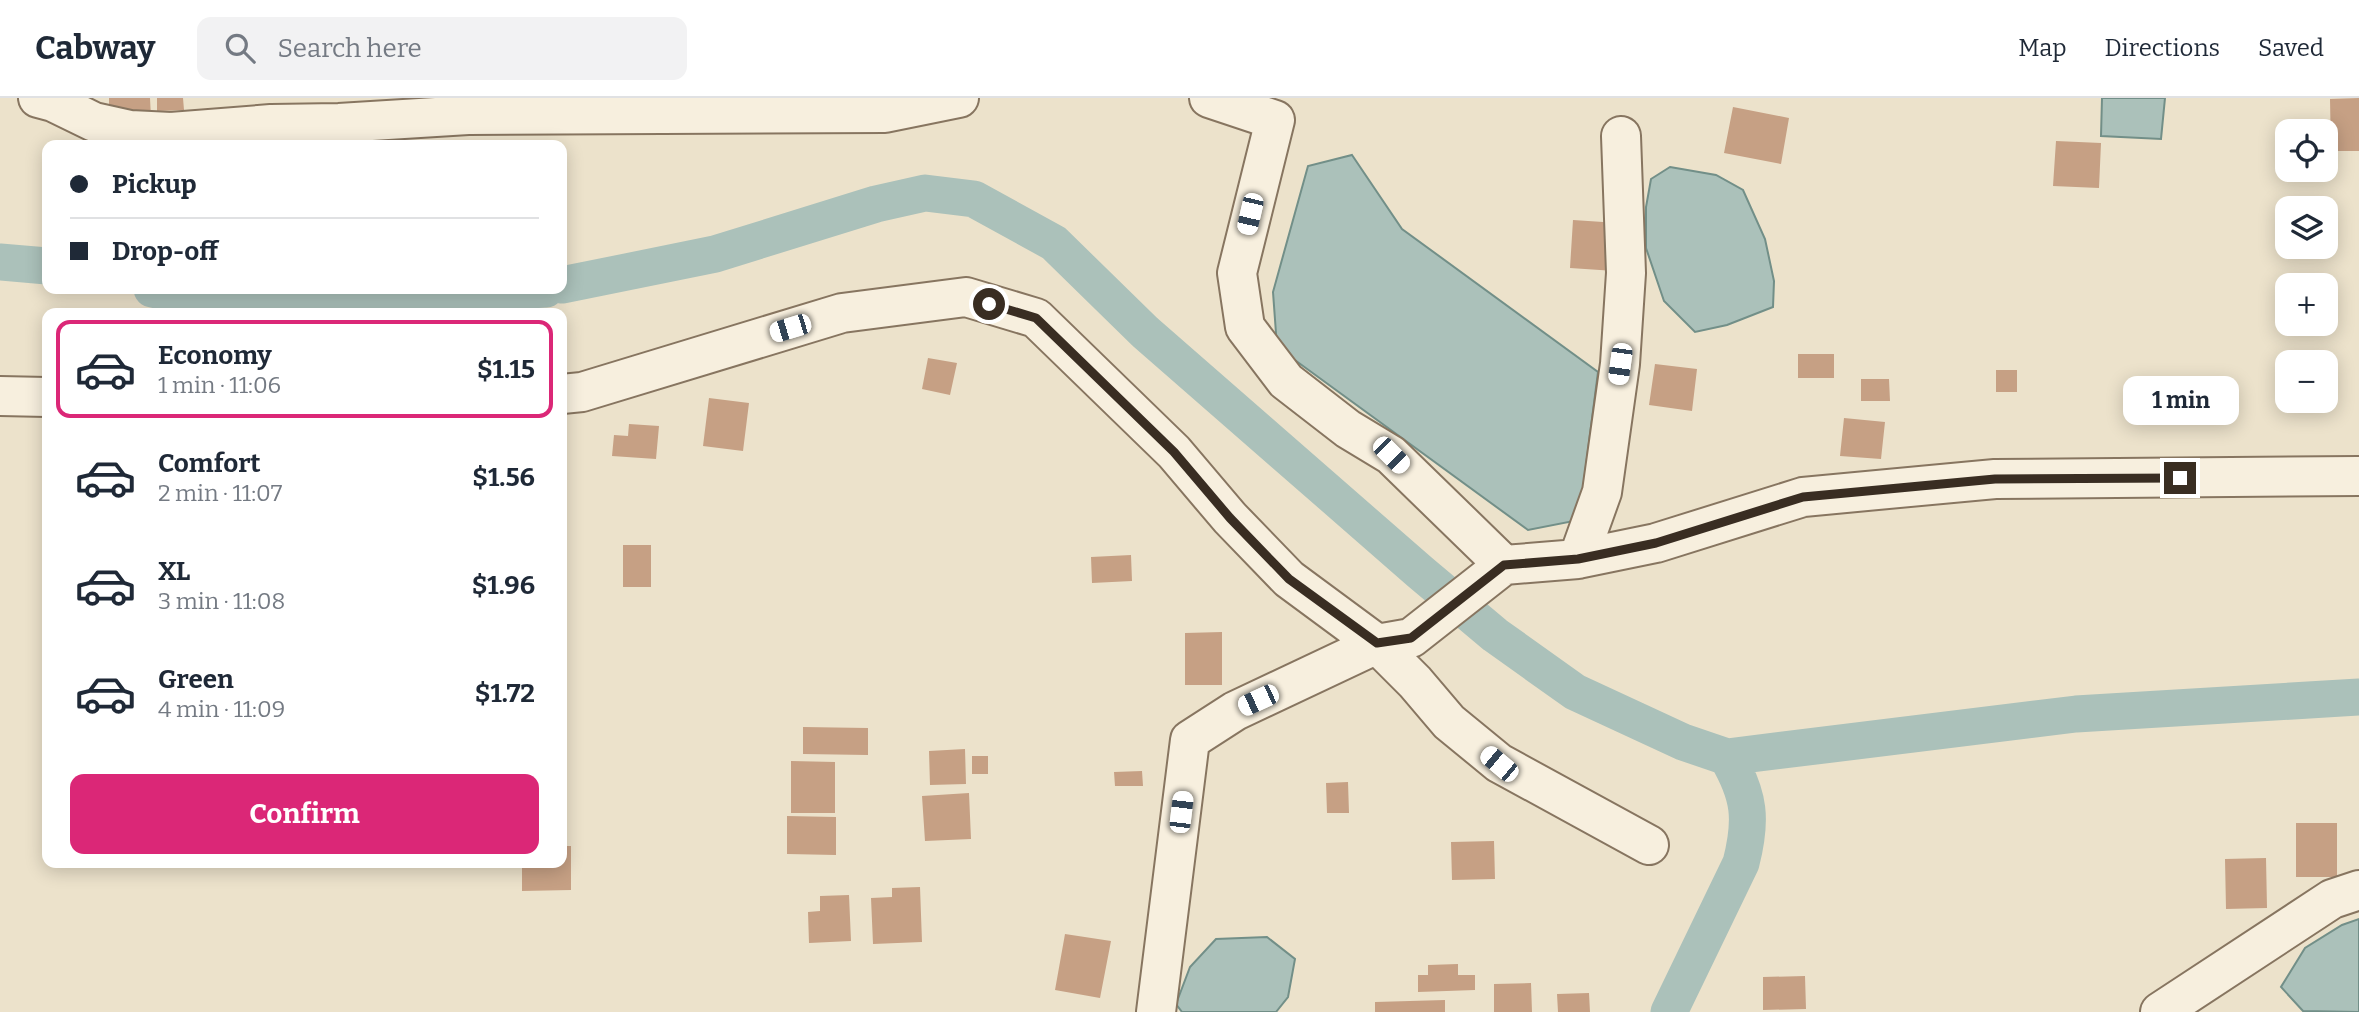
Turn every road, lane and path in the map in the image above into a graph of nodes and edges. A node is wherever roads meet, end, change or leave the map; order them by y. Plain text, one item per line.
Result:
1 (38, 98) edge
2 (959, 98) edge
3 (1209, 98) edge
4 (1273, 109) edge
5 (1620, 136) dead end
6 (567, 394) edge
7 (0, 396) edge
8 (42, 397) edge
9 (2359, 476) edge
10 (1578, 559) junction
11 (1504, 565) junction
12 (1394, 641) junction
13 (1649, 845) dead end
14 (2359, 890) edge
15 (1156, 1012) edge
16 (2160, 1012) edge

1 - 2 street
3 - 4 street
4 - 11 street
5 - 10 street
6 - 12 street
7 - 8 street
9 - 10 street
10 - 11 street
11 - 12 street
12 - 13 street
12 - 15 street
14 - 16 street

